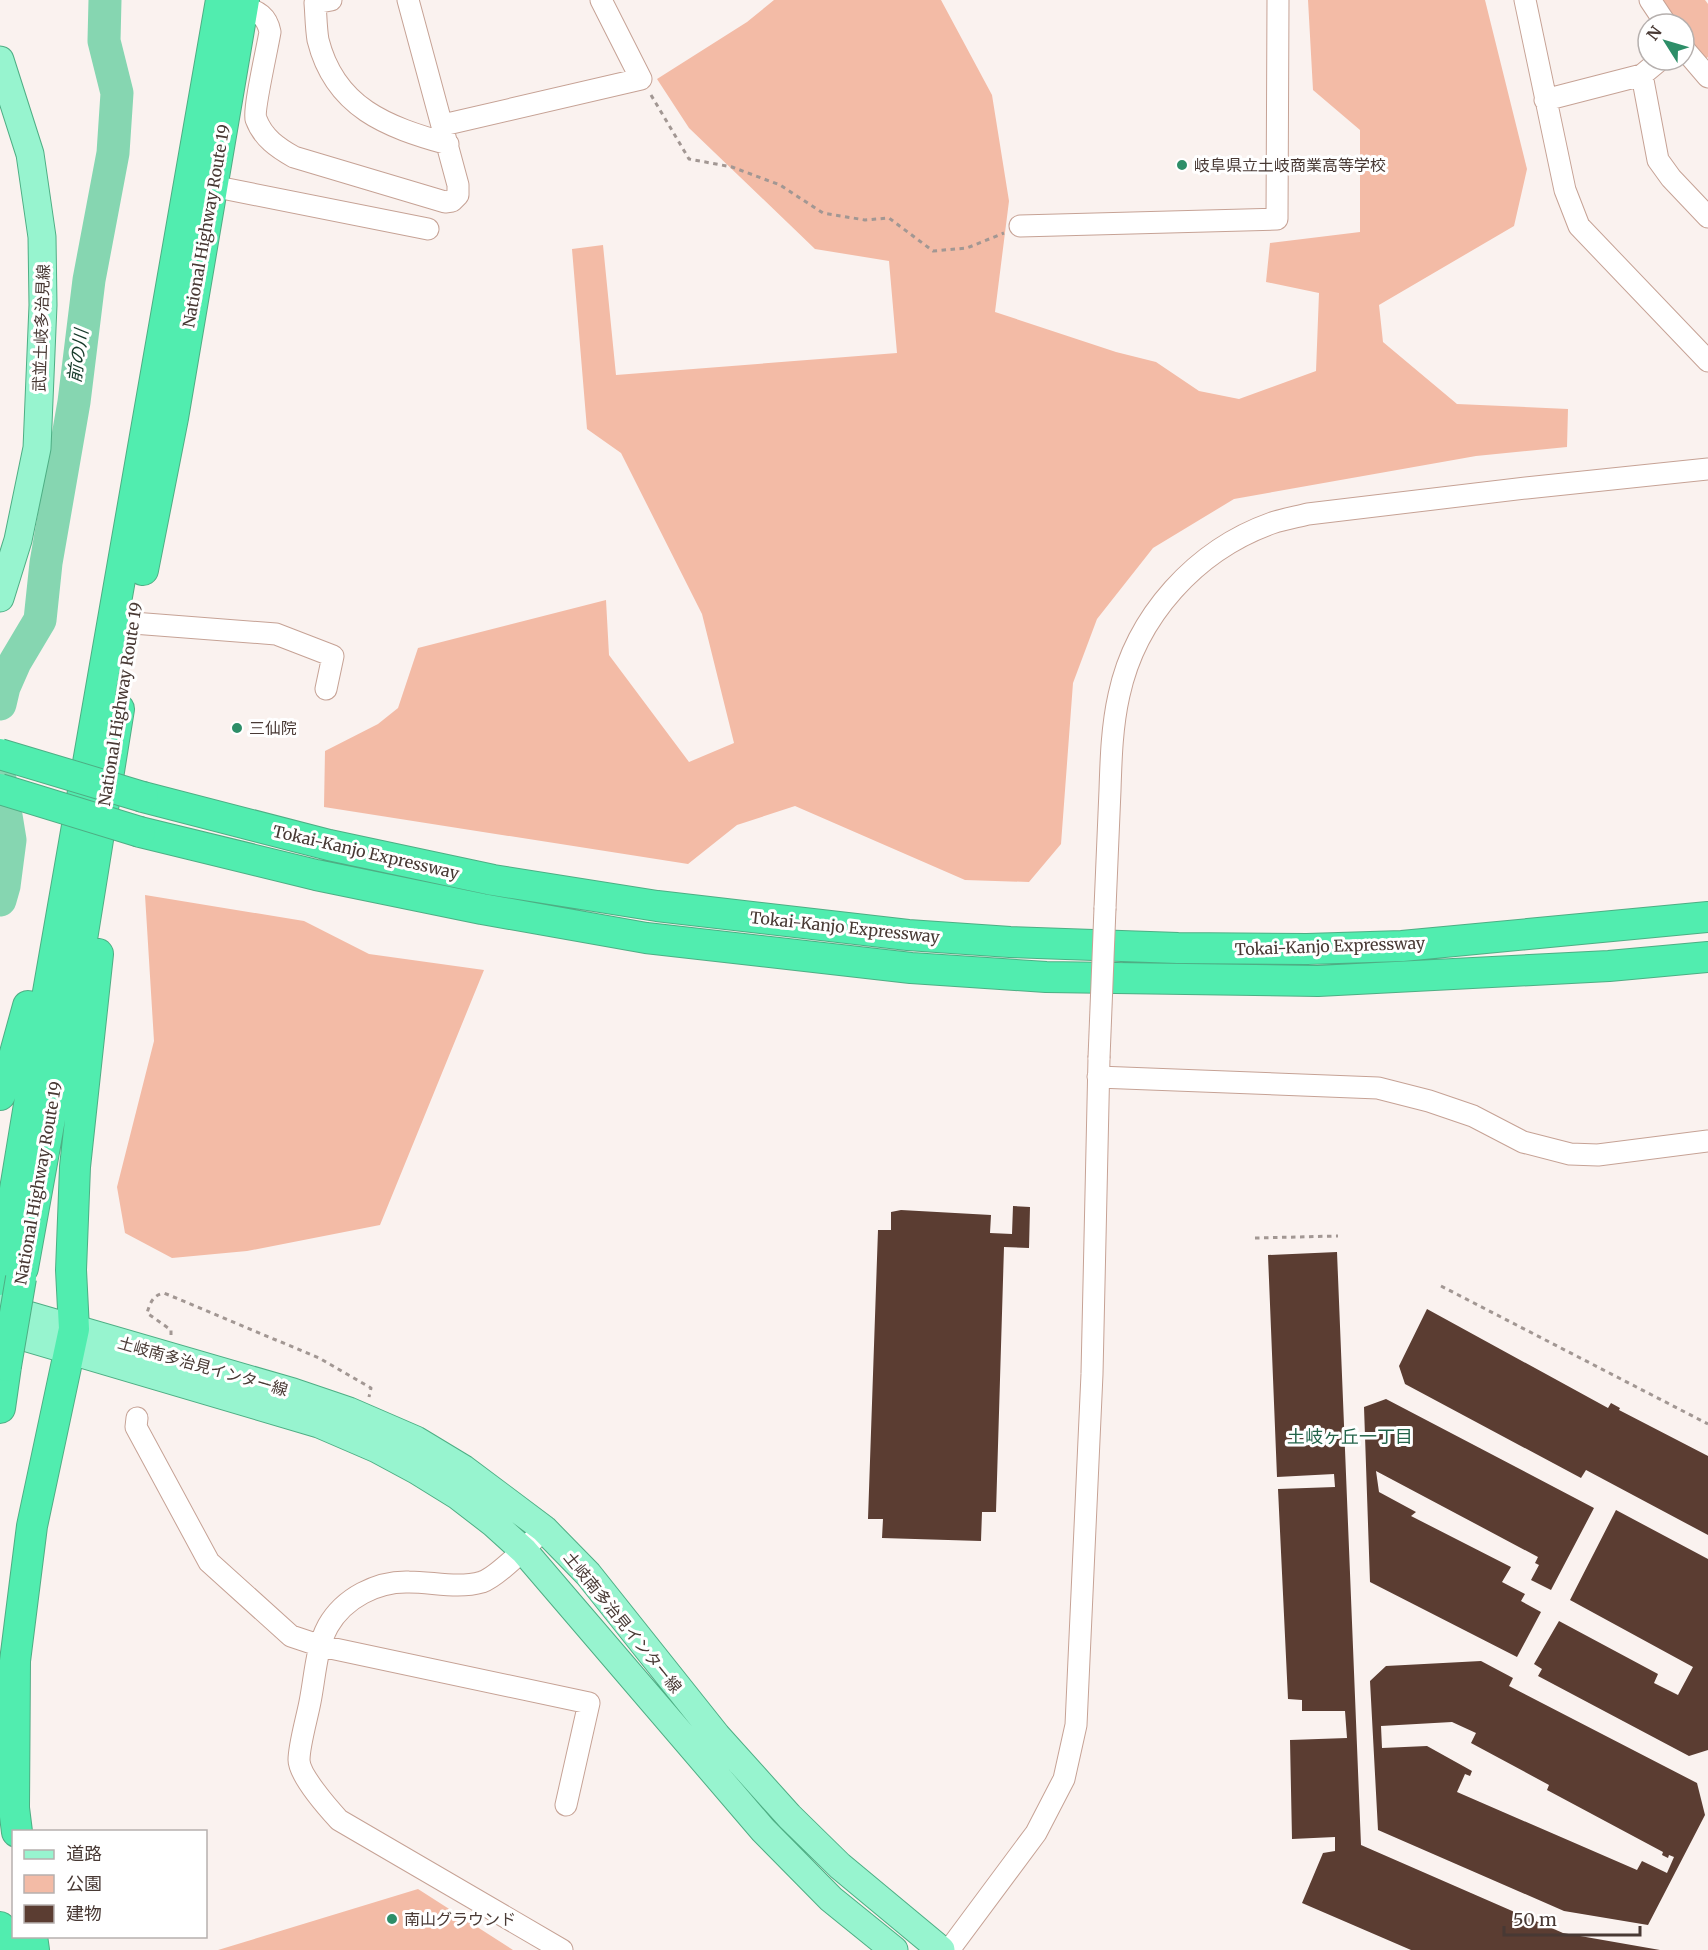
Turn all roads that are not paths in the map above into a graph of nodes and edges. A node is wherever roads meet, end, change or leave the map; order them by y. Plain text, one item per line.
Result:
1 (331, 0) edge
2 (408, 0) edge
3 (601, 0) edge
4 (1278, 0) edge
5 (1525, 0) edge
6 (229, 2) edge
7 (0, 60) edge
8 (1696, 63) edge
9 (1646, 72) edge
10 (1642, 75) junction
11 (1708, 77) edge
12 (1545, 100) junction
13 (446, 134) junction
14 (212, 186) junction
15 (1708, 218) edge
16 (1020, 226) road end
17 (428, 229) dead end
18 (1708, 361) edge
19 (1708, 469) edge
20 (0, 597) edge
21 (133, 623) junction
22 (103, 683) junction
23 (326, 689) dead end
24 (0, 754) edge
25 (0, 789) edge
26 (105, 796) junction
27 (1708, 917) edge
28 (1708, 957) edge
29 (1099, 1068) junction
30 (0, 1095) edge
31 (1708, 1141) edge
32 (7, 1278) edge
33 (0, 1307) edge
34 (0, 1330) edge
35 (71, 1340) junction
36 (0, 1408) edge
37 (137, 1418) dead end
38 (544, 1529) junction
39 (524, 1551) junction
40 (321, 1646) junction
41 (566, 1805) dead end
42 (17, 1830) edge
43 (0, 1927) edge
44 (5, 1950) edge
45 (562, 1950) edge
46 (894, 1950) edge
47 (941, 1950) edge
48 (949, 1950) edge

1 - 13 street
2 - 13 street
3 - 13 street
4 - 16 street
5 - 12 street
6 - 13 street
6 - 14 highway, National Highway Route 19
6 - 22 highway, National Highway Route 19
7 - 20 main road, 武並土岐多治見線
8 - 11 street
9 - 10 street
10 - 12 street
10 - 15 street
12 - 18 street
14 - 17 street
14 - 21 highway, National Highway Route 19
19 - 29 street, bridge
21 - 23 street
21 - 26 highway, National Highway Route 19
22 - 30 highway
22 - 32 highway, National Highway Route 19
24 - 27 highway, Tokai-Kanjo Expressway, bridge
25 - 28 highway, Tokai-Kanjo Expressway, bridge
26 - 32 highway, National Highway Route 19
26 - 35 highway
29 - 31 street
29 - 48 street
32 - 36 highway, National Highway Route 19, bridge
33 - 35 main road
34 - 35 main road
35 - 38 main road, 土岐南多治見インター線
35 - 39 main road, 土岐南多治見インター線
35 - 42 highway
37 - 40 street
38 - 39 street
38 - 47 main road, 土岐南多治見インター線
39 - 40 street
39 - 46 main road, 土岐南多治見インター線
40 - 41 street
40 - 45 street
43 - 44 highway

